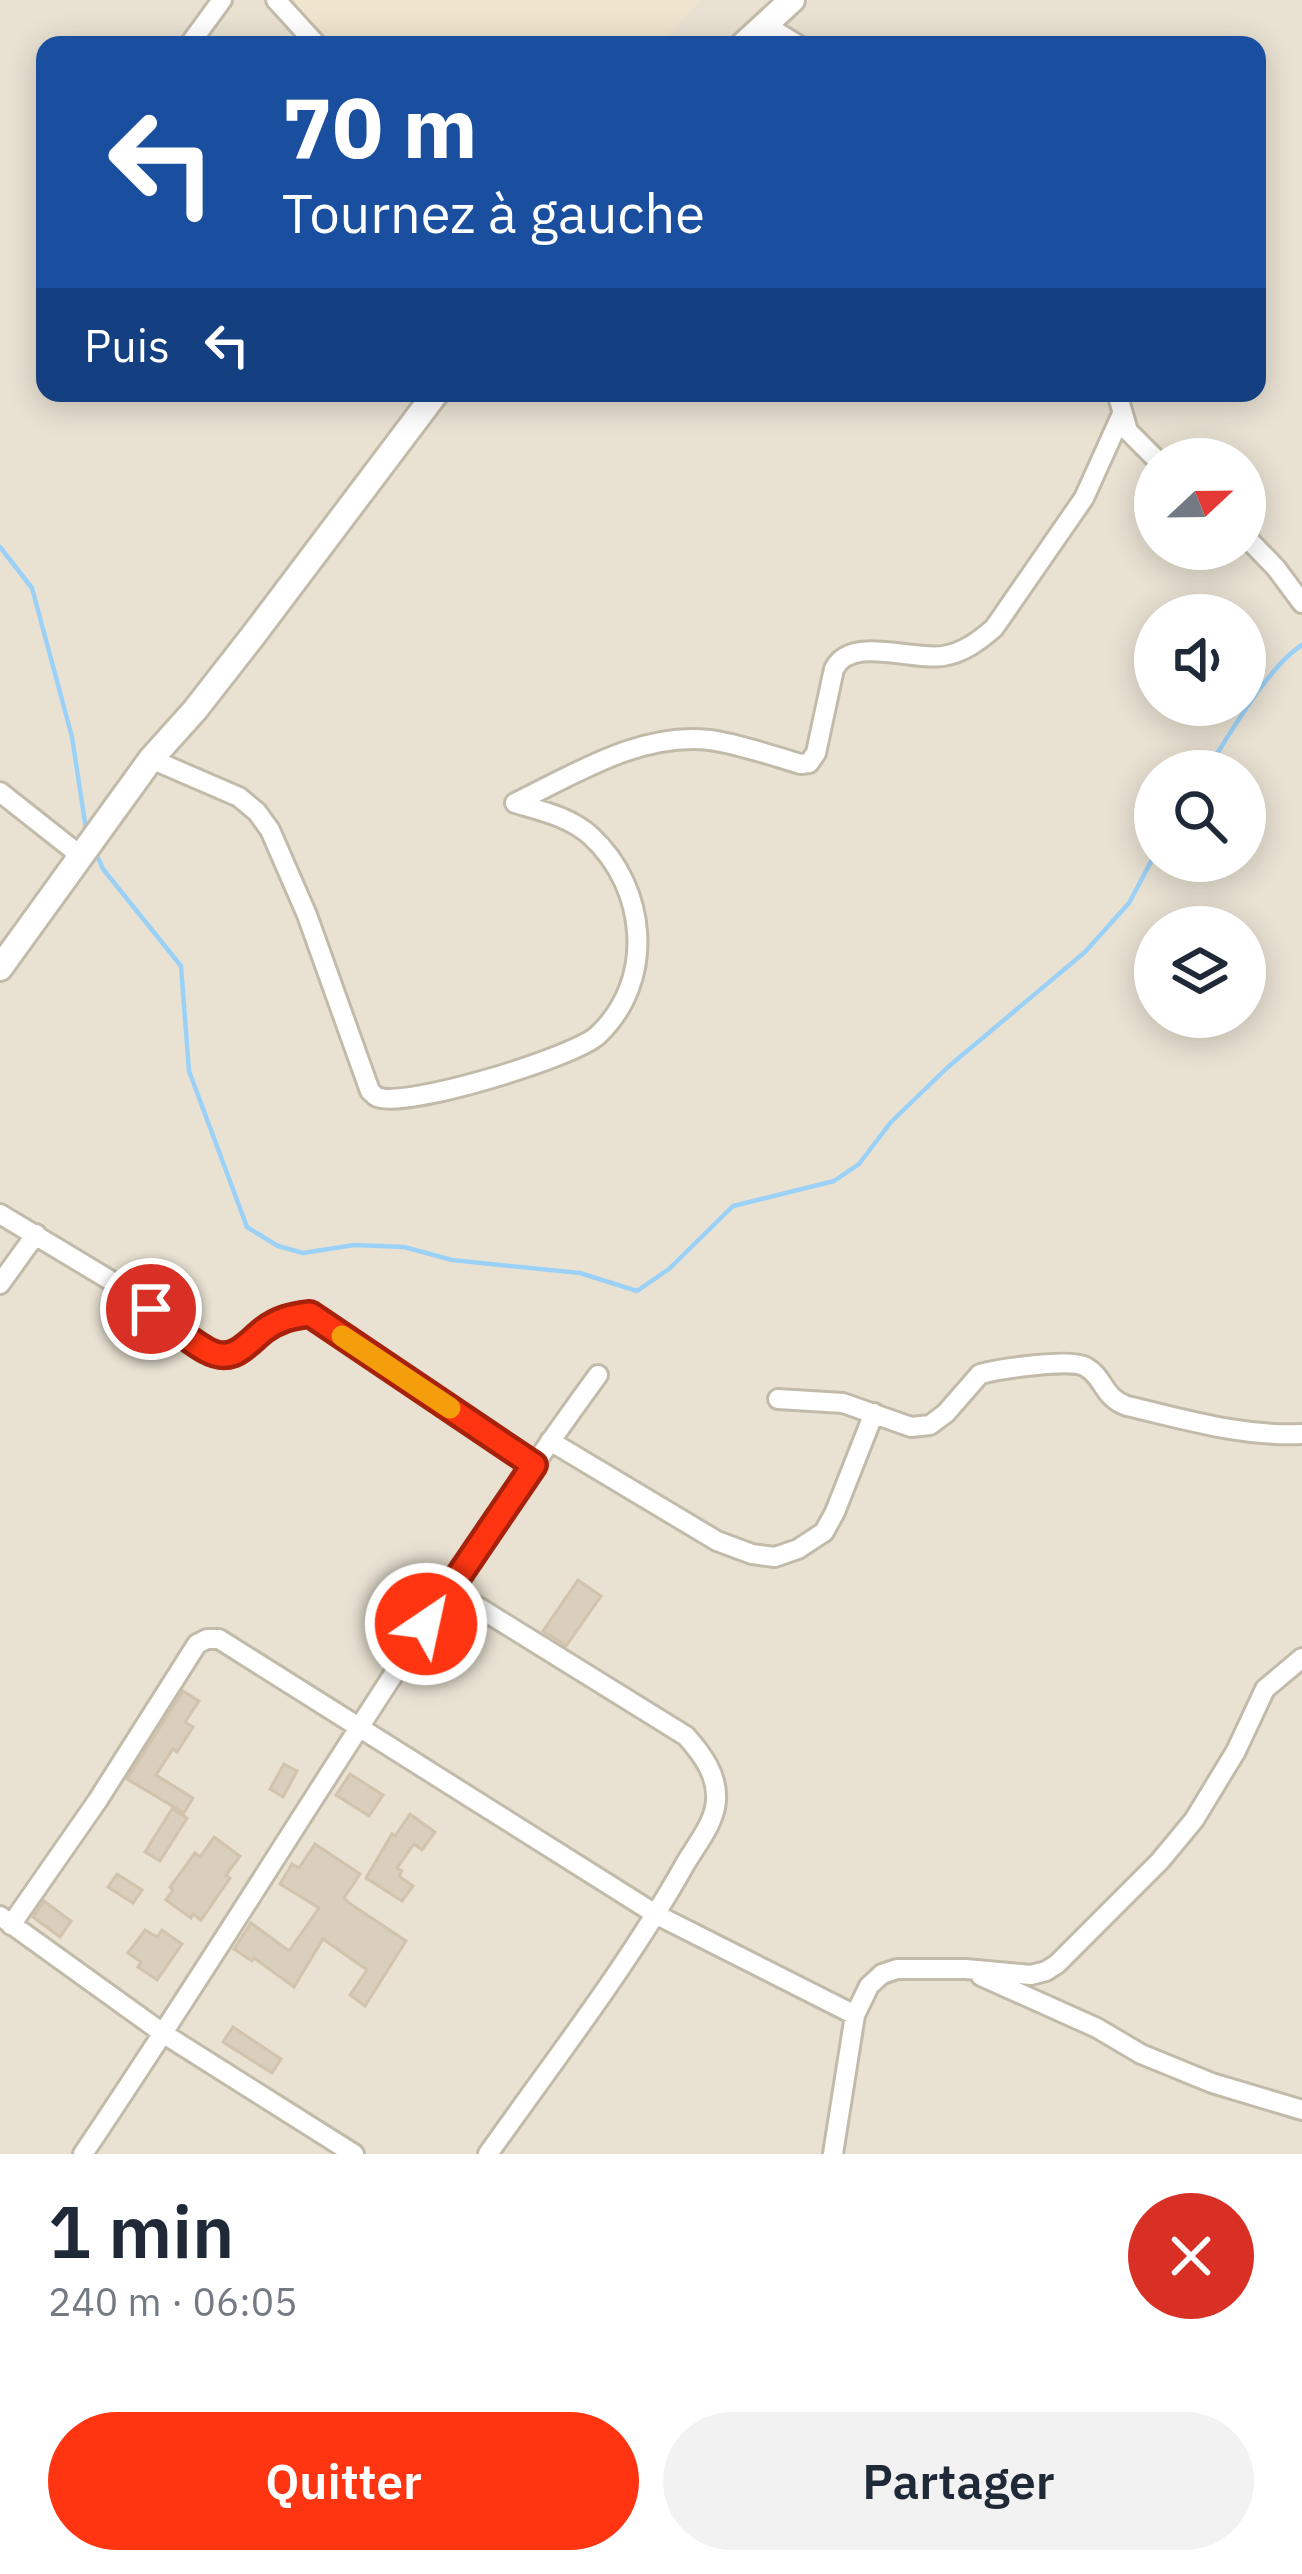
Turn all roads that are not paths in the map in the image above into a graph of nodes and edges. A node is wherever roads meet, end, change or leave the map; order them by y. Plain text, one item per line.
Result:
1 (222, 0) edge
2 (276, 0) edge
3 (792, 0) edge
4 (765, 25) junction
5 (196, 36) edge
6 (309, 36) edge
7 (753, 36) edge
8 (783, 36) edge
9 (429, 402) edge
10 (1119, 402) edge
11 (1122, 414) junction
12 (1135, 438) edge
13 (1266, 558) edge
14 (1302, 603) edge
15 (152, 759) junction
16 (0, 792) edge
17 (81, 856) junction
18 (0, 968) edge
19 (0, 1214) edge
20 (35, 1234) junction
21 (0, 1284) edge
22 (598, 1376) dead end
23 (778, 1399) dead end
24 (874, 1413) junction
25 (1302, 1434) edge
26 (550, 1441) junction
27 (534, 1465) junction
28 (449, 1589) junction
29 (1302, 1658) edge
30 (1302, 1678) edge
31 (1276, 1679) junction
32 (358, 1728) junction
33 (657, 1915) junction
34 (6, 1920) edge
35 (966, 1969) junction
36 (855, 2015) junction
37 (164, 2034) junction
38 (1302, 2110) edge
39 (82, 2154) edge
40 (354, 2154) edge
41 (488, 2154) edge
42 (832, 2154) edge

1 - 5 street
2 - 6 street
3 - 4 street
4 - 7 street
4 - 8 street
9 - 15 street
10 - 11 street
11 - 12 street
11 - 15 street
13 - 14 street
15 - 17 street
16 - 17 street
17 - 18 street
19 - 20 street
20 - 21 street
20 - 27 street
22 - 26 street
23 - 24 street
24 - 25 street
24 - 26 street
26 - 27 street
27 - 28 street
28 - 32 street
28 - 33 street
29 - 31 street
30 - 31 street
31 - 35 street
32 - 33 street
32 - 34 street
32 - 37 street
33 - 36 street
33 - 41 street
34 - 37 street
35 - 36 street
35 - 38 street
36 - 42 street
37 - 39 street
37 - 40 street

